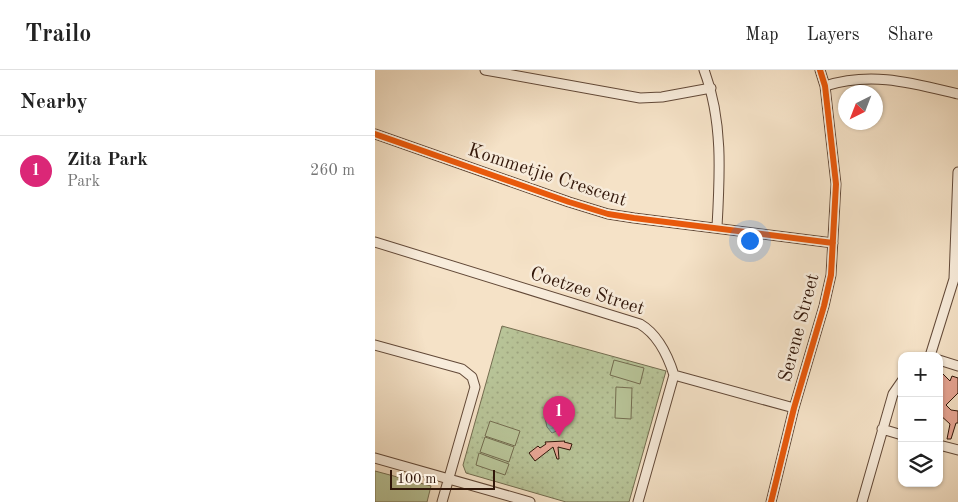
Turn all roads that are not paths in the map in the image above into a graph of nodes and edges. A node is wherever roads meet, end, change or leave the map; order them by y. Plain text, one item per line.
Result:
1 (485, 70) edge
2 (704, 70) edge
3 (820, 70) edge
4 (825, 86) junction
5 (711, 88) junction
6 (958, 94) edge
7 (375, 134) edge
8 (958, 172) edge
9 (958, 190) edge
10 (717, 227) junction
11 (375, 242) edge
12 (833, 242) junction
13 (956, 280) edge
14 (375, 345) edge
15 (931, 352) edge
16 (943, 361) edge
17 (958, 366) edge
18 (674, 375) junction
19 (898, 387) edge
20 (794, 408) junction
21 (882, 429) junction
22 (898, 434) edge
23 (943, 446) edge
24 (958, 450) edge
25 (375, 458) edge
26 (449, 478) junction
27 (443, 502) edge
28 (531, 502) edge
29 (638, 502) edge
30 (771, 502) edge
31 (862, 502) edge

1 - 5 street
2 - 5 street
3 - 4 street, Serene Street
4 - 6 street
4 - 12 street, Serene Street
5 - 10 street
7 - 10 street, Kommetjie Crescent
8 - 9 street
9 - 13 street
10 - 12 street, Kommetjie Crescent
11 - 18 street, Coetzee Street
12 - 20 street, Serene Street
13 - 15 street
14 - 26 street
16 - 17 street
18 - 20 street
18 - 29 street
19 - 21 street
20 - 30 street, Serene Street
21 - 22 street
21 - 31 street
23 - 24 street
25 - 26 street
26 - 27 street
26 - 28 street

